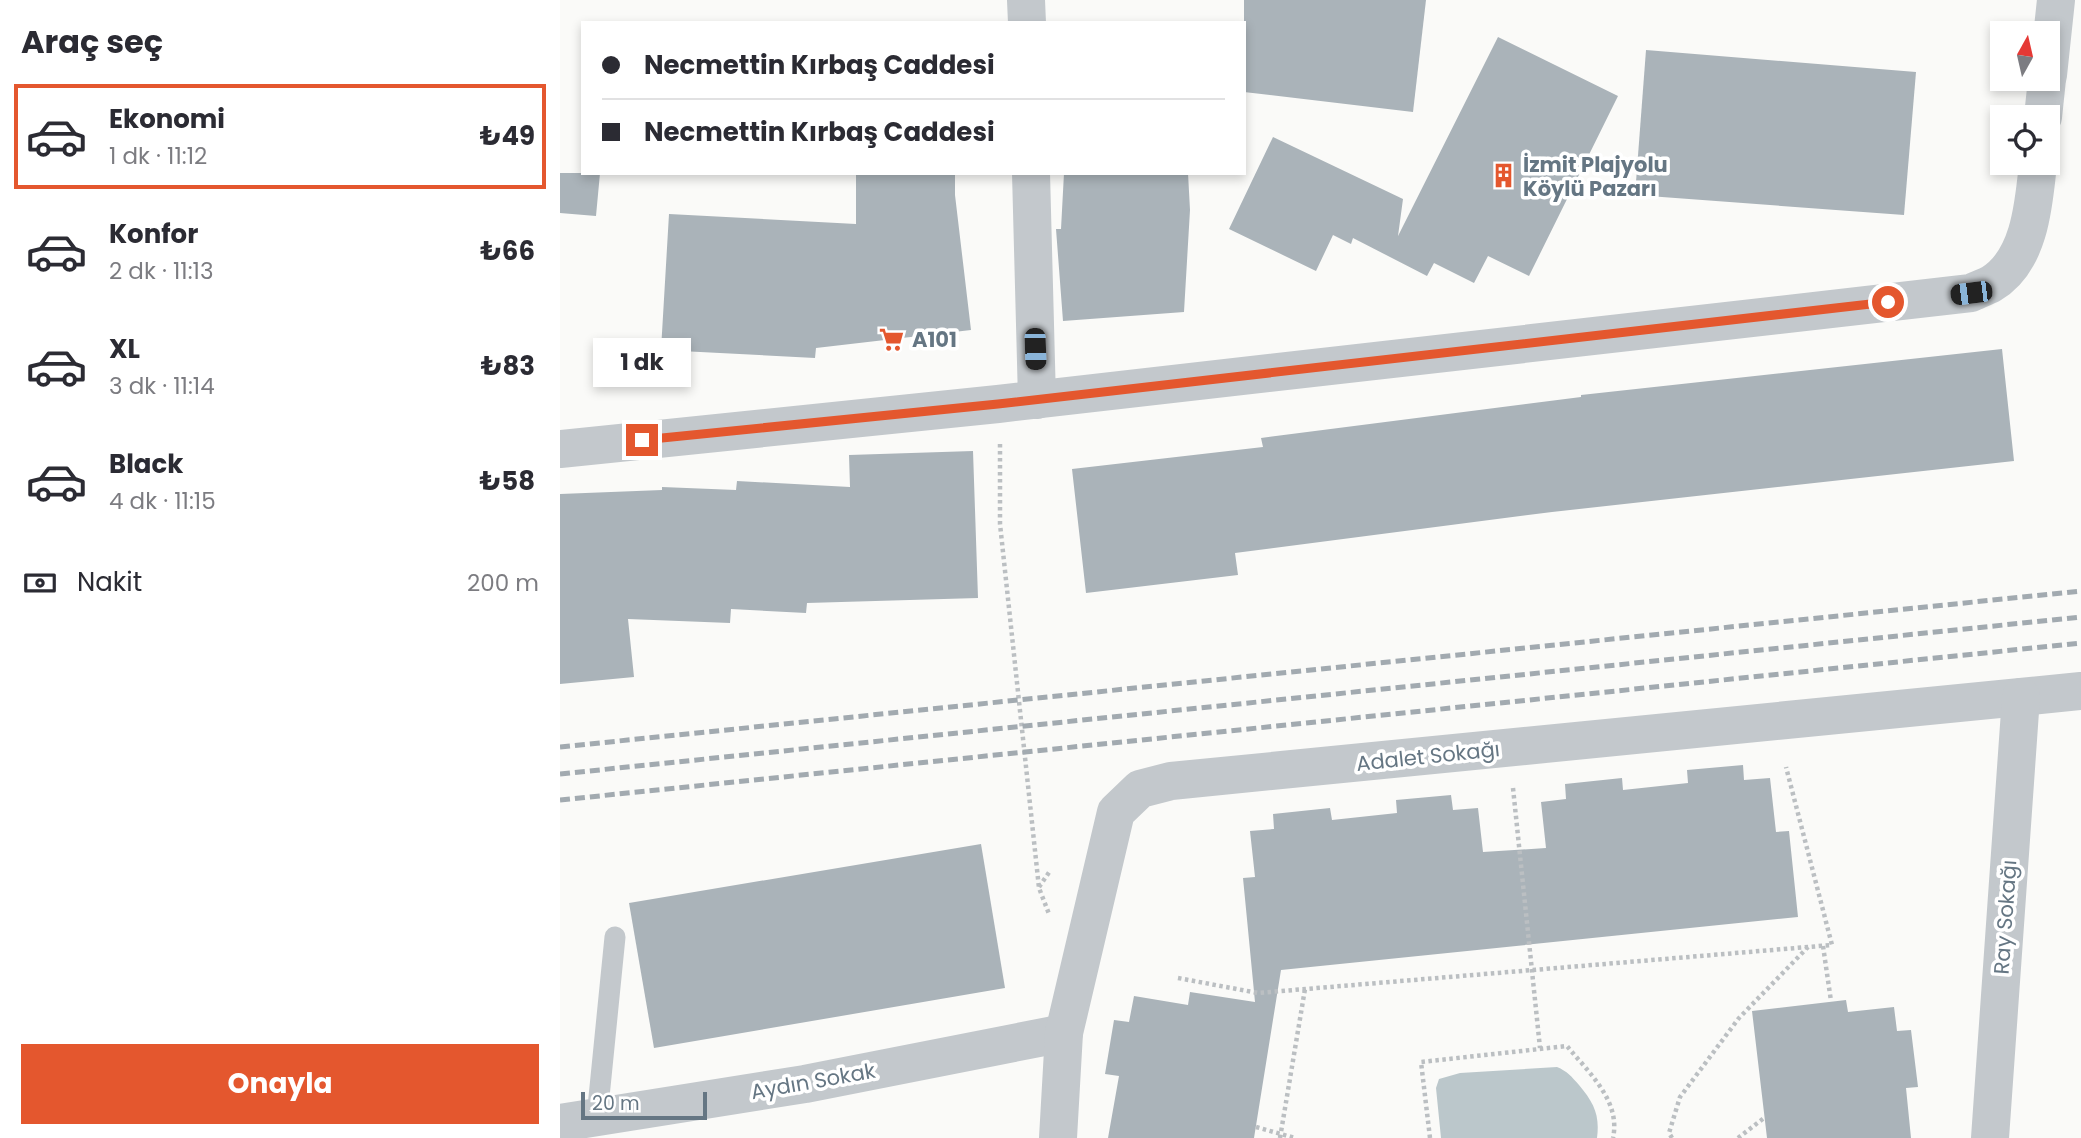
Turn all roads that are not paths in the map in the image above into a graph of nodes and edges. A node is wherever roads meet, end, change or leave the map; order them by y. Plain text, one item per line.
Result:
1 (1026, 0) edge
2 (2056, 0) edge
3 (1027, 21) edge
4 (2054, 21) edge
5 (1031, 175) edge
6 (2036, 175) edge
7 (1037, 400) junction
8 (560, 449) edge
9 (2081, 691) edge
10 (2021, 696) junction
11 (615, 937) dead end
12 (1064, 1033) junction
13 (578, 1120) edge
14 (1058, 1138) edge
15 (1990, 1138) edge

1 - 3 street
2 - 4 street
5 - 7 street
6 - 7 street
7 - 8 street
9 - 10 street, Adalet Sokağı
10 - 12 street, Adalet Sokağı
10 - 15 street, Ray Sokağı
11 - 13 lane
12 - 13 street, Aydın Sokak
12 - 14 street, Adalet Sokağı

